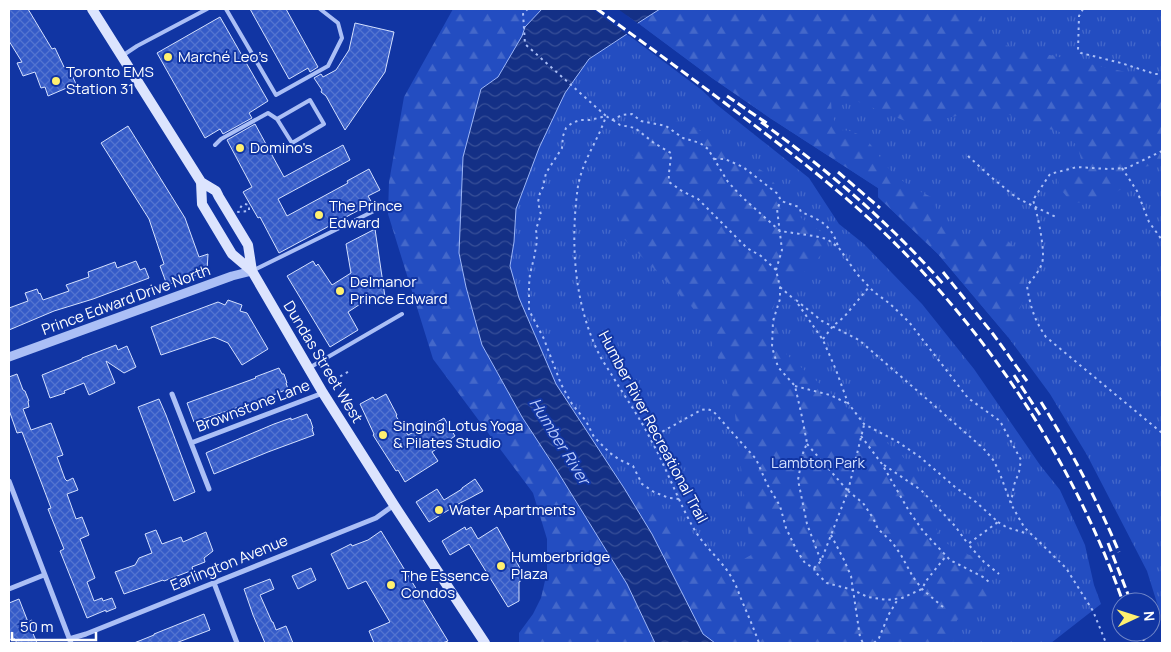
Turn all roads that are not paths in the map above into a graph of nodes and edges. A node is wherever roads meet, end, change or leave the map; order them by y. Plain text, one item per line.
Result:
1 (92, 9) edge
2 (207, 9) edge
3 (226, 9) edge
4 (320, 9) edge
5 (122, 56) junction
6 (277, 119) junction
7 (215, 145) dead end
8 (201, 182) junction
9 (382, 207) dead end
10 (252, 271) junction
11 (402, 314) dead end
12 (9, 357) edge
13 (309, 368) junction
14 (322, 391) junction
15 (172, 394) dead end
16 (191, 443) junction
17 (9, 481) edge
18 (209, 489) dead end
19 (394, 505) junction
20 (44, 576) junction
21 (214, 583) junction
22 (9, 589) edge
23 (70, 641) edge
24 (237, 643) edge
25 (485, 643) edge

1 - 5 main road, Dundas Street West
2 - 5 lane
3 - 4 lane
5 - 8 main road, Dundas Street West
6 - 6 lane
6 - 7 lane
8 - 10 main road, Dundas Street West
8 - 10 main road, Dundas Street West
9 - 10 lane
10 - 12 street, Prince Edward Drive North
10 - 13 main road, Dundas Street West
11 - 13 lane
13 - 14 main road, Dundas Street West
14 - 16 street, Brownstone Lane
14 - 19 main road, Dundas Street West
15 - 16 street, Brownstone Lane
16 - 18 street, Brownstone Lane
17 - 20 street
19 - 21 street, Earlington Avenue
19 - 25 main road, Dundas Street West
20 - 22 street
20 - 23 street
21 - 23 street, Earlington Avenue
21 - 24 street

